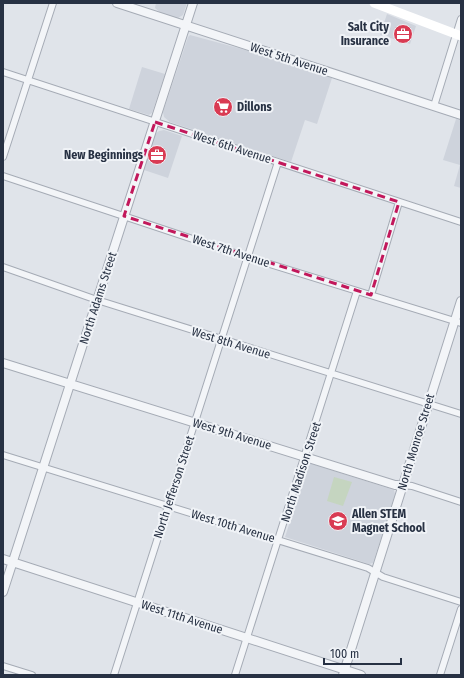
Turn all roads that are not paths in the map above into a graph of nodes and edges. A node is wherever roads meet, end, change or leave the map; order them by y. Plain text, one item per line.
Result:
1 (53, 3) edge
2 (117, 3) edge
3 (193, 3) edge
4 (374, 3) edge
5 (461, 19) edge
6 (186, 25) junction
7 (459, 35) edge
8 (3, 72) edge
9 (28, 81) junction
10 (434, 106) junction
11 (461, 115) edge
12 (155, 122) junction
13 (3, 157) edge
14 (278, 162) junction
15 (3, 176) edge
16 (399, 202) junction
17 (124, 216) junction
18 (461, 222) edge
19 (248, 257) junction
20 (3, 267) edge
21 (357, 291) junction
22 (370, 295) junction
23 (97, 300) junction
24 (461, 301) edge
25 (458, 322) edge
26 (221, 340) junction
27 (3, 363) edge
28 (332, 374) junction
29 (70, 384) junction
30 (428, 404) junction
31 (461, 414) edge
32 (195, 423) junction
33 (3, 455) edge
34 (305, 457) junction
35 (43, 468) junction
36 (403, 485) junction
37 (461, 502) edge
38 (168, 506) junction
39 (278, 540) junction
40 (3, 559) edge
41 (13, 562) junction
42 (375, 573) junction
43 (3, 592) edge
44 (138, 602) junction
45 (461, 602) edge
46 (461, 609) edge
47 (247, 638) junction
48 (3, 666) edge
49 (344, 672) edge
50 (32, 675) edge
51 (114, 675) edge
52 (235, 675) edge
53 (361, 675) edge
54 (440, 675) edge

1 - 9 street
2 - 6 street, West 5th Avenue
3 - 6 street, North Adams Street
4 - 7 main road
5 - 7 street
6 - 10 street, West 5th Avenue
6 - 12 street, North Adams Street
7 - 10 street
8 - 9 street, West 6th Avenue
9 - 12 street, West 6th Avenue
9 - 13 street
10 - 11 street, West 5th Avenue
12 - 14 street, West 6th Avenue
12 - 17 street, North Adams Street
14 - 16 street, West 6th Avenue
14 - 19 street, North Jefferson Street
15 - 17 street, West 7th Avenue
16 - 18 street, West 6th Avenue
16 - 22 street
17 - 19 street, West 7th Avenue
17 - 23 street, North Adams Street
19 - 21 street, West 7th Avenue
19 - 26 street, North Jefferson Street
20 - 23 street, West 8th Avenue
21 - 22 street, West 7th Avenue
21 - 28 street, North Madison Street
22 - 25 street, West 7th Avenue
23 - 26 street, West 8th Avenue
23 - 29 street, North Adams Street
24 - 25 street, North Monroe Street
25 - 30 street, North Monroe Street
26 - 28 street, West 8th Avenue
26 - 32 street, North Jefferson Street
27 - 29 street, West 9th Avenue
28 - 30 street, West 8th Avenue
28 - 34 street, North Madison Street
29 - 32 street, West 9th Avenue
29 - 35 street, North Adams Street
30 - 31 street, West 8th Avenue
30 - 36 street, North Monroe Street
32 - 34 street, West 9th Avenue
32 - 38 street, North Jefferson Street
33 - 35 street, West 10th Avenue
34 - 36 street, West 9th Avenue
34 - 39 street, North Madison Street
35 - 38 street, West 10th Avenue
35 - 41 street, North Adams Street
36 - 37 street, West 9th Avenue
36 - 42 street, North Monroe Street
38 - 39 street, West 10th Avenue
38 - 44 street, North Jefferson Street
39 - 42 street, West 10th Avenue
39 - 47 street, North Madison Street
40 - 41 street, West 11th Avenue
41 - 43 street, North Adams Street
41 - 44 street, West 11th Avenue
42 - 45 street, West 10th Avenue
42 - 49 street, North Monroe Street
44 - 47 street, West 11th Avenue
44 - 51 street, North Jefferson Street
46 - 54 street
47 - 49 street, West 11th Avenue
47 - 52 street, North Madison Street
48 - 50 street
49 - 53 street, West 11th Avenue

